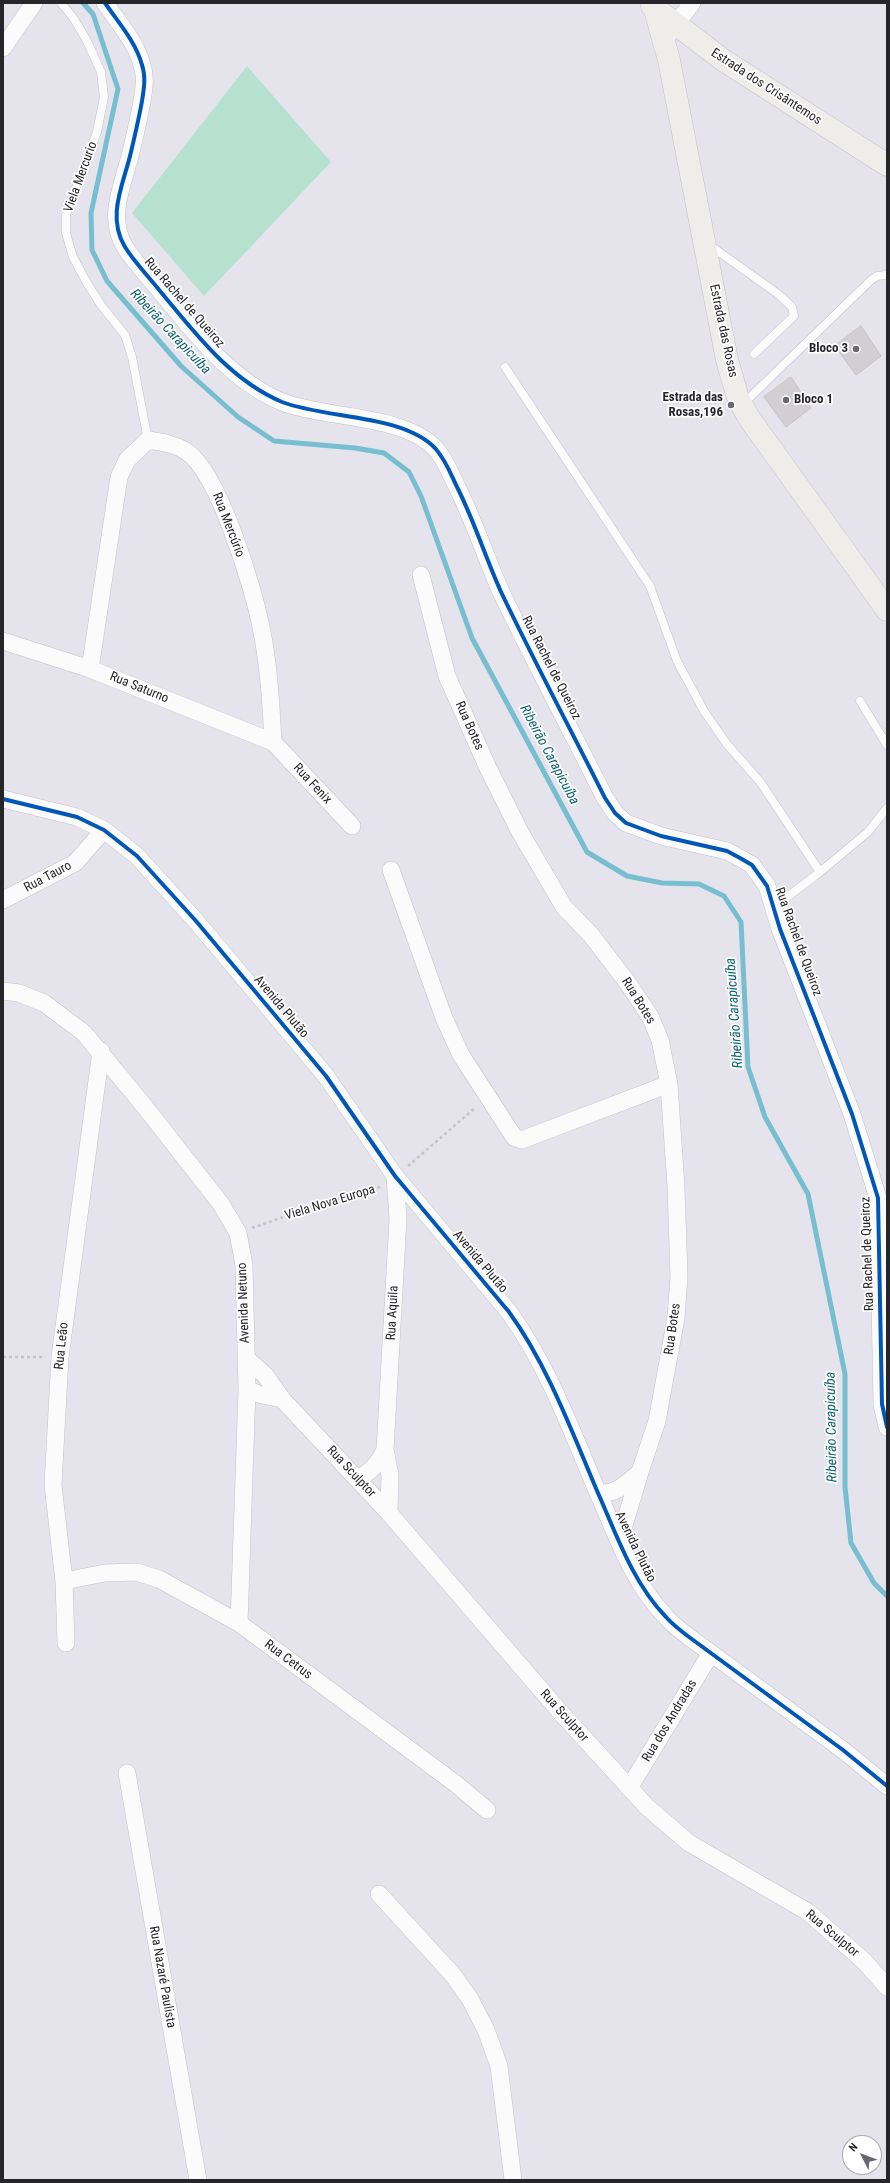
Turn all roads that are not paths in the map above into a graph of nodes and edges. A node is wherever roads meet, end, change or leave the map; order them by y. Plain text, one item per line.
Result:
1 (34, 3) edge
2 (61, 3) edge
3 (105, 3) edge
4 (692, 3) edge
5 (653, 6) edge
6 (669, 41) junction
7 (3, 48) edge
8 (712, 52) junction
9 (887, 165) edge
10 (704, 241) junction
11 (887, 275) edge
12 (754, 354) dead end
13 (505, 368) dead end
14 (742, 406) junction
15 (148, 440) junction
16 (421, 575) dead end
17 (887, 610) edge
18 (3, 641) edge
19 (90, 669) junction
20 (860, 701) dead end
21 (273, 742) junction
22 (887, 745) edge
23 (3, 799) edge
24 (887, 808) edge
25 (352, 826) dead end
26 (104, 830) junction
27 (391, 870) dead end
28 (820, 872) junction
29 (3, 900) edge
30 (774, 907) junction
31 (3, 991) edge
32 (101, 1051) junction
33 (669, 1084) junction
34 (395, 1176) junction
35 (883, 1197) edge
36 (424, 1212) junction
37 (397, 1231) junction
38 (246, 1358) junction
39 (247, 1389) junction
40 (282, 1399) junction
41 (887, 1426) edge
42 (385, 1450) junction
43 (640, 1472) junction
44 (357, 1478) junction
45 (598, 1492) junction
46 (388, 1513) junction
47 (619, 1542) junction
48 (64, 1582) junction
49 (239, 1623) junction
50 (66, 1643) dead end
51 (711, 1653) junction
52 (127, 1773) dead end
53 (887, 1786) edge
54 (629, 1788) junction
55 (487, 1810) dead end
56 (379, 1894) dead end
57 (887, 1987) edge
58 (198, 2180) edge
59 (513, 2180) edge

1 - 7 street
2 - 15 lane, Viela Mercurio
3 - 30 street, Rua Rachel de Queiroz
4 - 6 street
5 - 6 main road, Estrada dos Crisântemos
6 - 8 main road, Estrada dos Crisântemos
6 - 8 main road
6 - 10 main road, Estrada das Rosas
8 - 9 main road, Estrada dos Crisântemos
10 - 12 lane
10 - 14 main road, Estrada das Rosas
11 - 14 lane
13 - 28 lane
14 - 17 main road, Estrada das Rosas
15 - 19 street
15 - 21 street, Rua Mercúrio
16 - 33 street, Rua Botes
18 - 19 street, Rua Saturno
19 - 21 street, Rua Saturno
20 - 22 lane
21 - 25 street, Rua Fenix
23 - 26 street, Avenida Plutão
24 - 28 lane
26 - 29 street, Rua Tauro
26 - 34 street, Avenida Plutão
27 - 33 street
28 - 30 lane
30 - 35 street, Rua Rachel de Queiroz
31 - 32 street, Avenida Netuno
32 - 38 street, Avenida Netuno
32 - 48 street, Rua Leão
33 - 43 street, Rua Botes
34 - 36 street, Avenida Plutão
34 - 37 street, Rua Aquila
35 - 41 street, Rua Rachel de Queiroz
36 - 37 street
36 - 45 street, Avenida Plutão
37 - 42 street, Rua Aquila
38 - 39 street, Avenida Netuno
38 - 40 street, Rua Sculptor
39 - 40 street
39 - 49 street, Avenida Netuno
40 - 44 street, Rua Sculptor
42 - 44 street, Rua Aquila
42 - 46 street, Rua Aquila
43 - 45 street
43 - 47 street, Rua Botes
44 - 46 street, Rua Sculptor
45 - 47 street, Avenida Plutão
46 - 54 street, Rua Sculptor
47 - 51 street, Avenida Plutão
48 - 49 street, Rua Cetrus
48 - 50 street, Rua Leão
49 - 55 street, Rua Cetrus
51 - 53 street, Avenida Plutão
51 - 54 street, Rua dos Andradas
52 - 58 street, Rua Nazaré Paulista
54 - 57 street, Rua Sculptor
56 - 59 street

